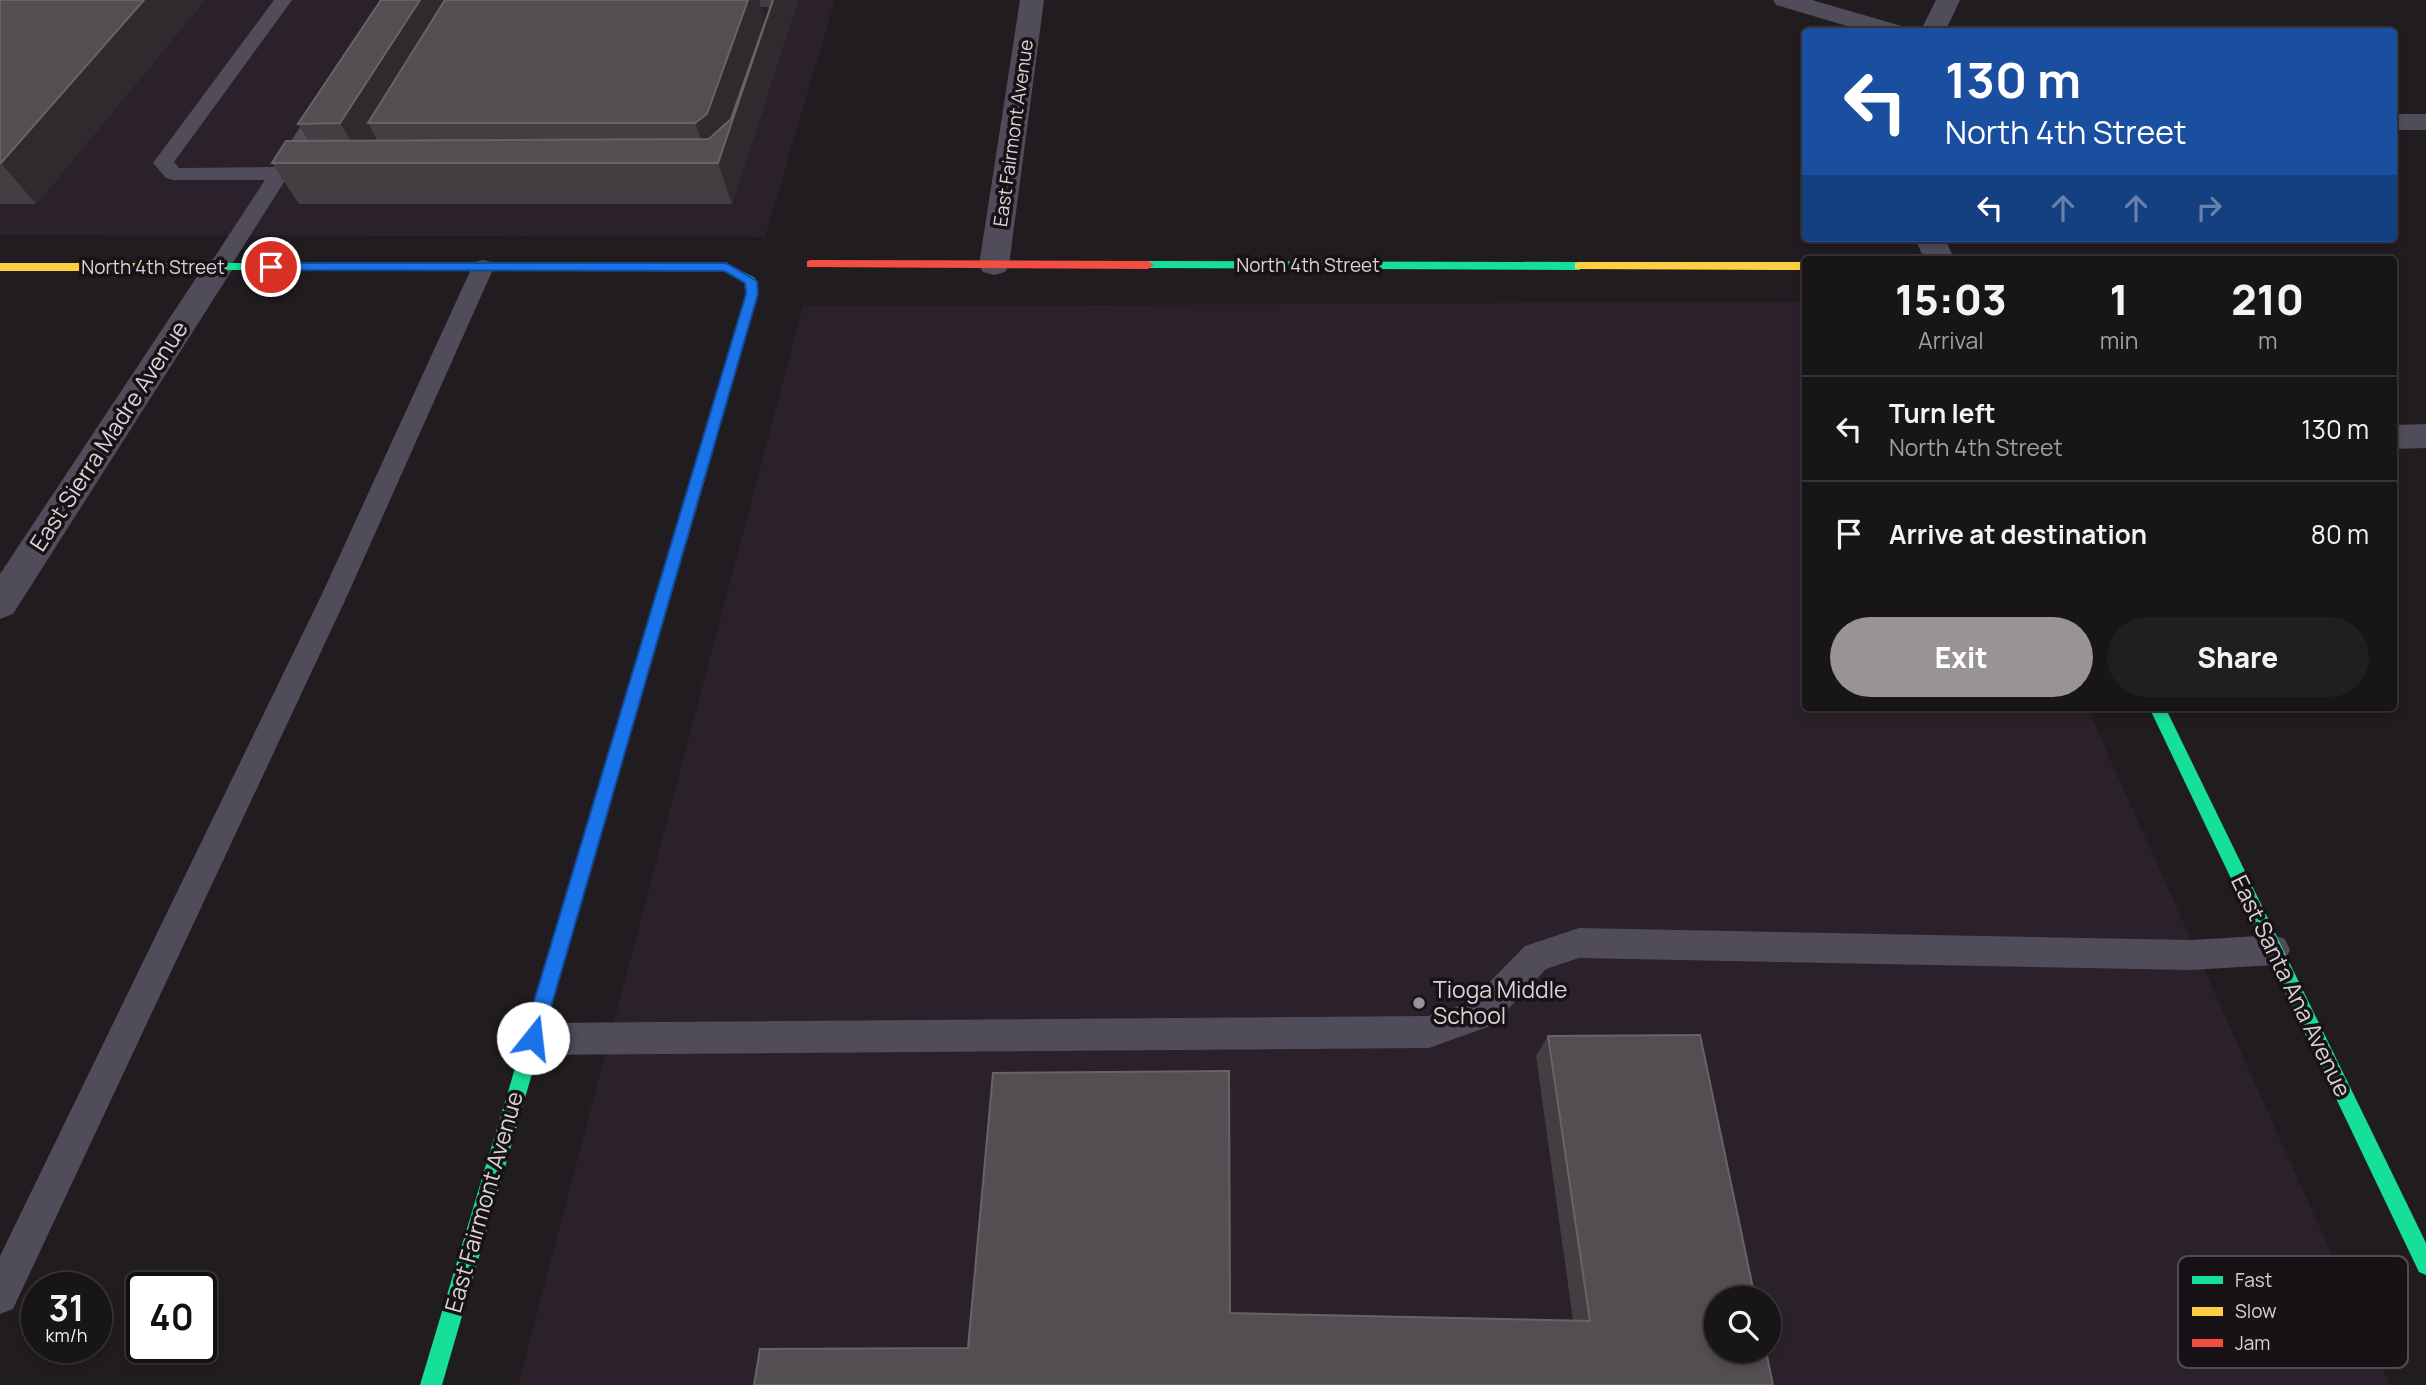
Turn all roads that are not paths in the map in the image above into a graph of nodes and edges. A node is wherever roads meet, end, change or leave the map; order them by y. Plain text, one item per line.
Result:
1 (284, 0) edge
2 (1032, 0) edge
3 (1786, 0) edge
4 (1948, 0) edge
5 (1882, 28) edge
6 (1934, 28) edge
7 (340, 80) edge
8 (2397, 122) edge
9 (2426, 122) edge
10 (280, 173) junction
11 (334, 173) edge
12 (811, 264) dead end
13 (994, 265) junction
14 (1802, 266) edge
15 (0, 267) edge
16 (219, 267) junction
17 (483, 267) junction
18 (726, 267) joint
19 (2426, 436) edge
20 (2397, 437) edge
21 (0, 604) edge
22 (2159, 711) edge
23 (2274, 950) junction
24 (533, 1038) junction
25 (2426, 1265) edge
26 (0, 1296) edge
27 (431, 1385) edge

1 - 10 lane
2 - 13 street, East Fairmont Avenue
3 - 5 street
4 - 6 street
7 - 10 lane
8 - 9 street
10 - 11 lane
10 - 16 lane
12 - 13 street, North 4th Street
13 - 14 street, North 4th Street
15 - 16 street, North 4th Street
16 - 17 street, North 4th Street
16 - 21 street, East Sierra Madre Avenue
17 - 18 street, North 4th Street
17 - 26 lane
18 - 24 street, East Fairmont Avenue
19 - 20 street
22 - 23 street, East Santa Ana Avenue
23 - 24 lane
23 - 25 street, East Santa Ana Avenue
24 - 27 street, East Fairmont Avenue

